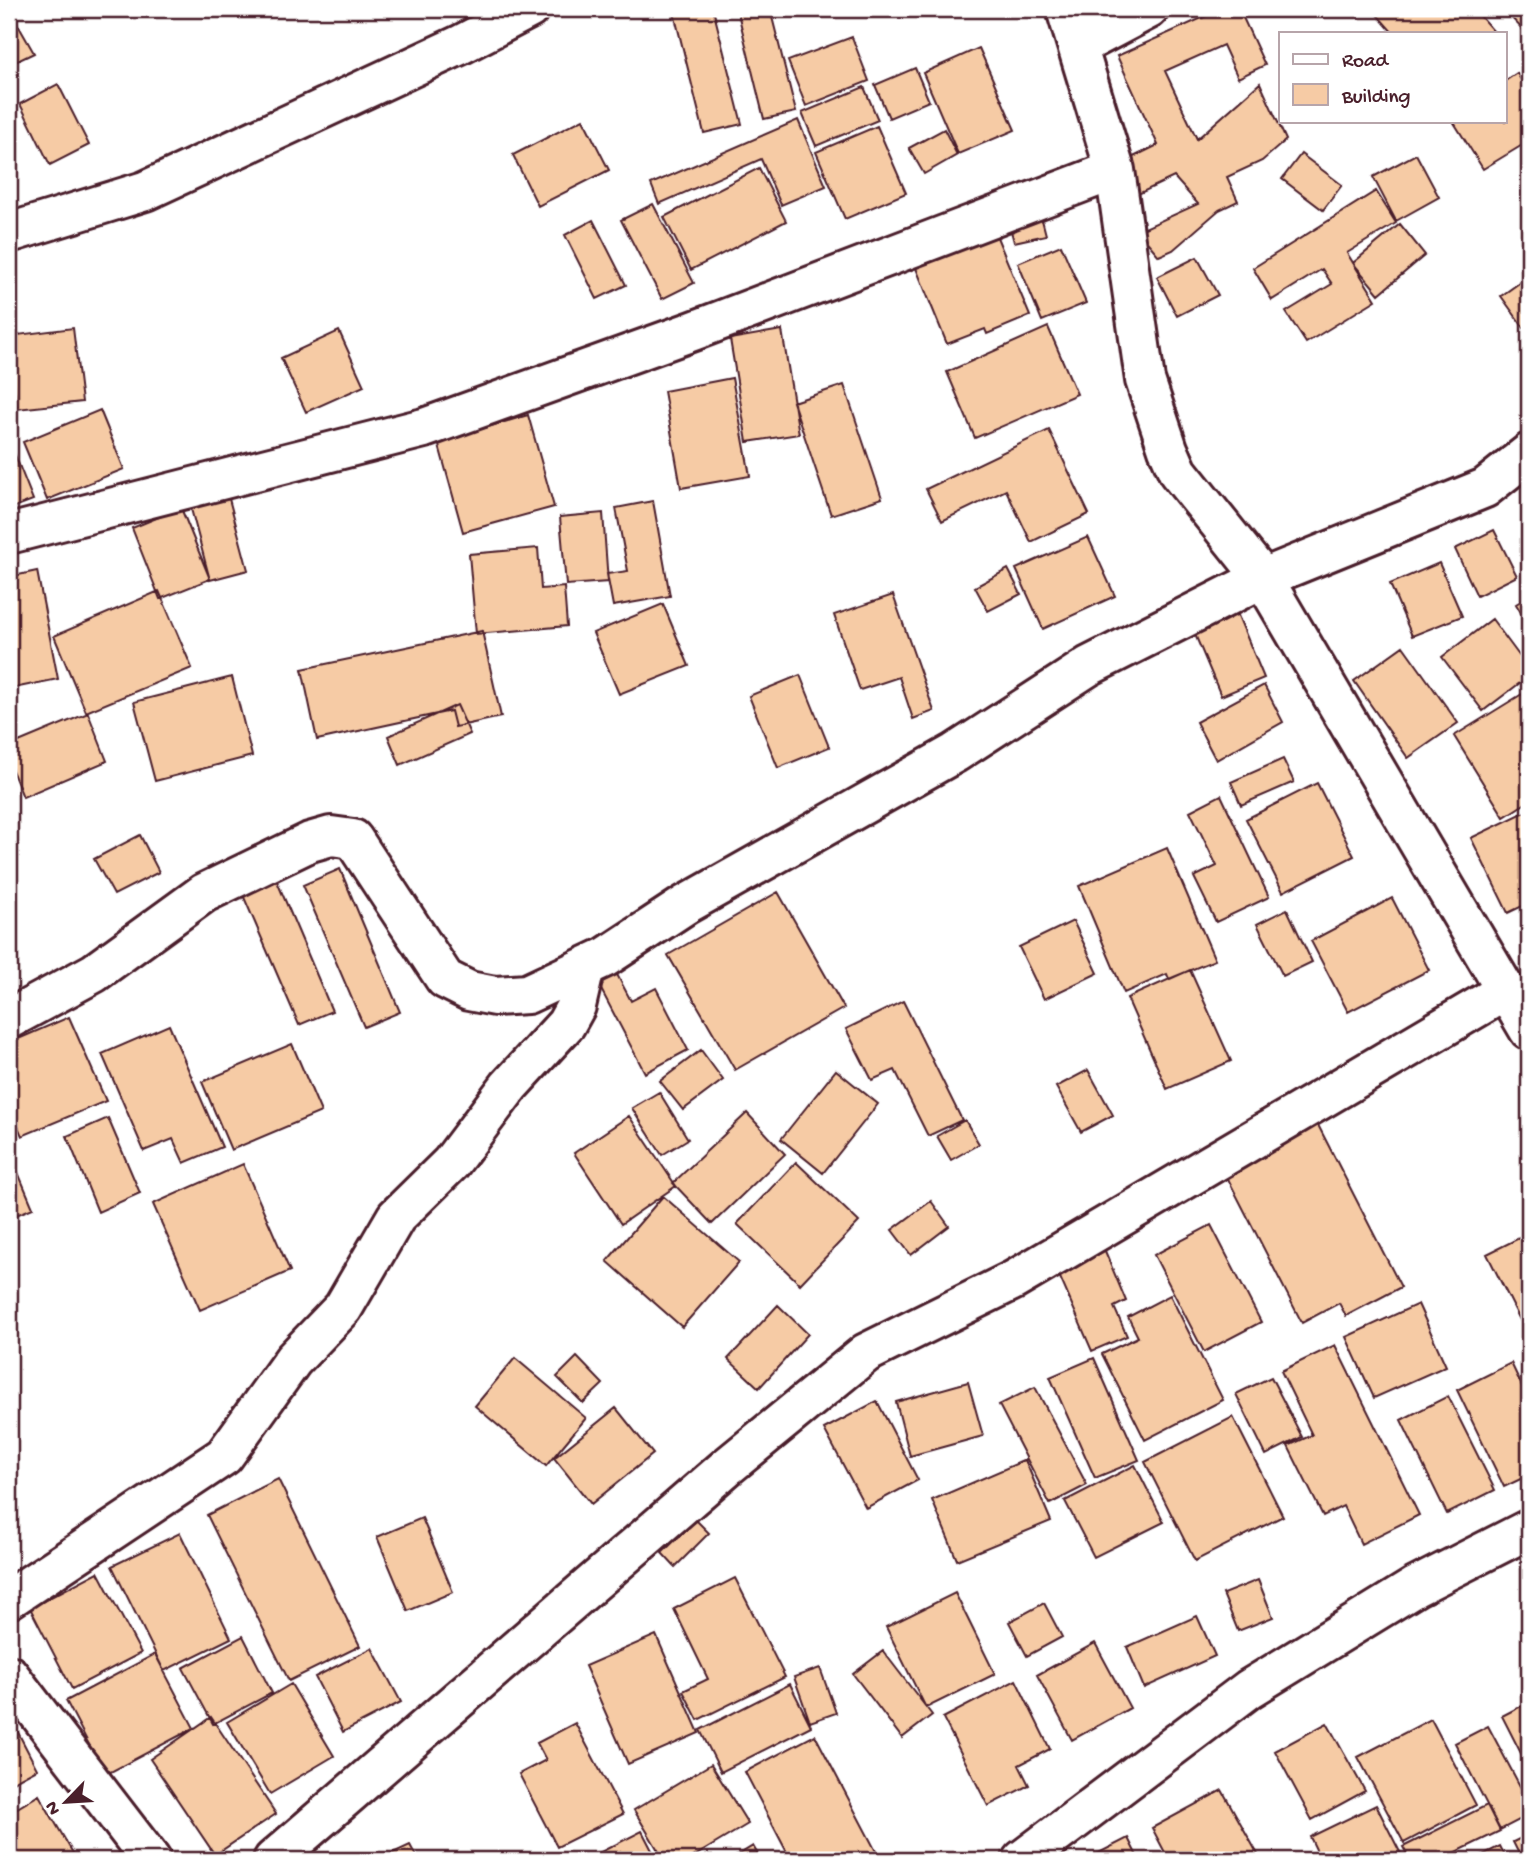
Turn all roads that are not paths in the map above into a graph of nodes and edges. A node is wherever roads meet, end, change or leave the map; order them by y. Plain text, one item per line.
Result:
1 (529, 9) edge
2 (1066, 9) edge
3 (1149, 9) edge
4 (1079, 46) junction
5 (1115, 170) junction
6 (9, 233) edge
7 (1529, 453) edge
8 (9, 534) edge
9 (1263, 578) junction
10 (585, 967) junction
11 (1505, 991) junction
12 (9, 1019) edge
13 (1529, 1030) edge
14 (1529, 1529) edge
15 (9, 1599) edge
16 (9, 1675) edge
17 (151, 1860) edge
18 (273, 1860) edge
19 (1022, 1860) edge

1 - 6 street
2 - 4 street
3 - 4 street
4 - 5 street
5 - 8 street
5 - 9 street
7 - 9 street
9 - 10 street
9 - 11 street
10 - 12 street
10 - 15 street
11 - 13 street
11 - 18 street
14 - 19 street
16 - 17 street

